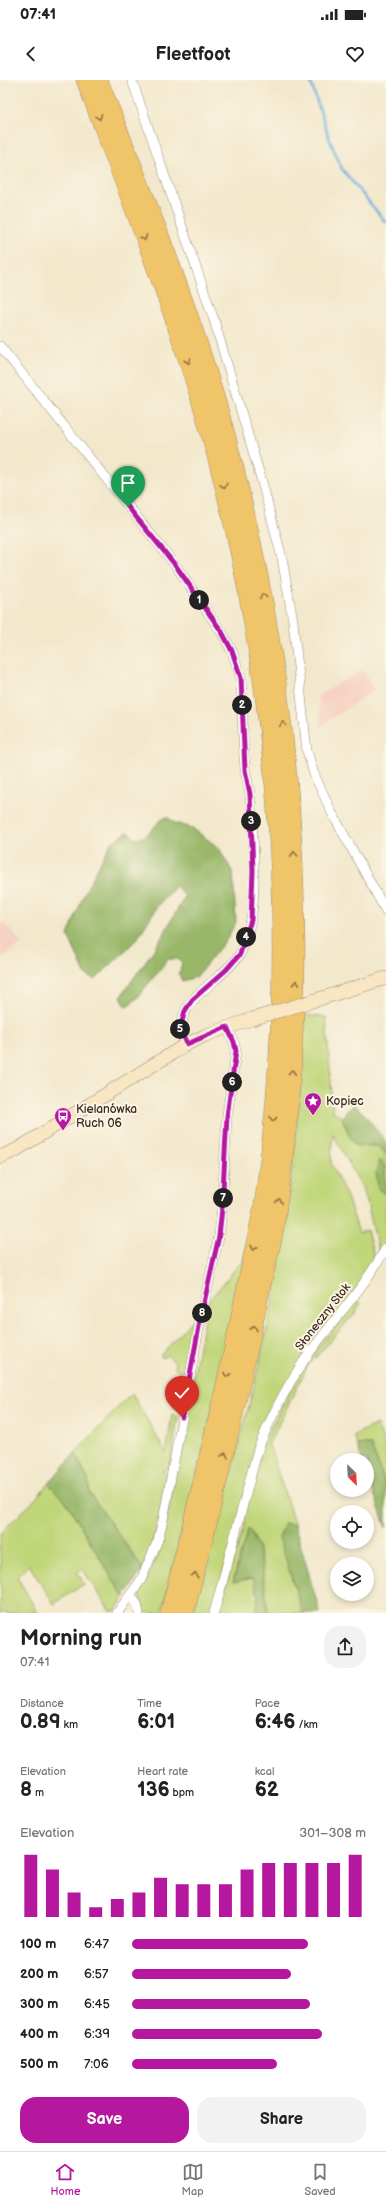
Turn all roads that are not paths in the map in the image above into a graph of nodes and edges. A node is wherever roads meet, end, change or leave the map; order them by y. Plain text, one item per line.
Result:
1 (85, 80) edge
2 (99, 80) edge
3 (132, 80) edge
4 (0, 346) edge
5 (386, 912) edge
6 (386, 978) edge
7 (227, 1027) junction
8 (187, 1044) junction
9 (0, 1157) edge
10 (386, 1248) edge
11 (131, 1596) junction
12 (117, 1613) edge
13 (139, 1613) edge
14 (169, 1613) edge
15 (185, 1613) edge
16 (214, 1613) edge

1 -> 14 highway
15 -> 2 highway
3 - 5 street
4 - 8 street
6 - 7 street, bridge
7 - 8 street
7 - 11 street
8 - 9 street
10 - 16 street, Słoneczny Stok
11 - 12 street
11 - 13 street

